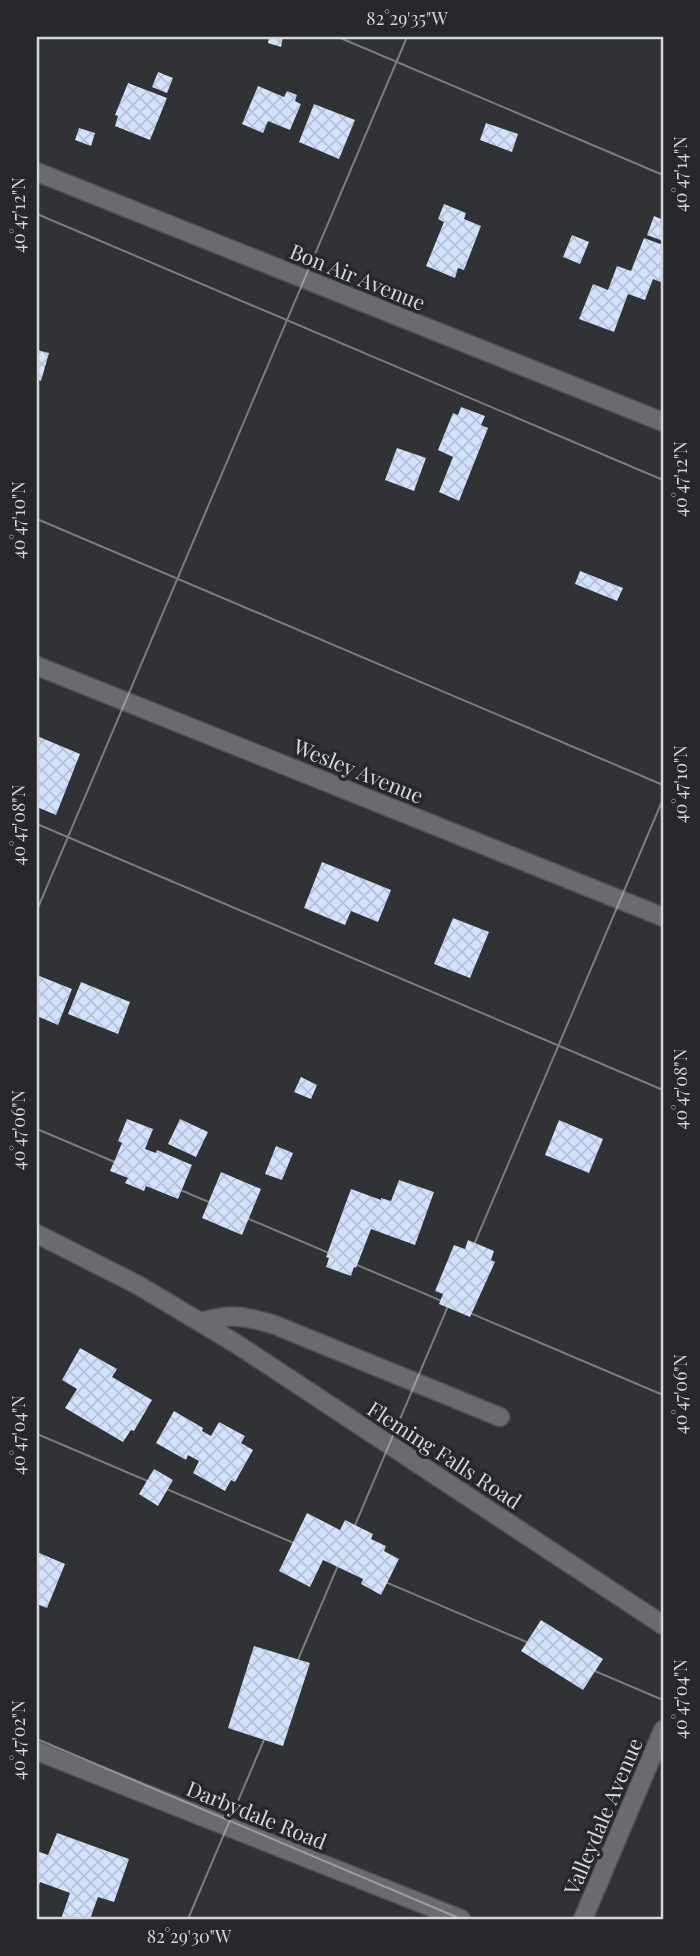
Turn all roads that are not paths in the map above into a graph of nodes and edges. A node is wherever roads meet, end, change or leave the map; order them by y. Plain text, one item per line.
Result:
1 (37, 172) edge
2 (663, 422) edge
3 (37, 666) edge
4 (663, 917) edge
5 (37, 1234) edge
6 (201, 1322) junction
7 (500, 1417) dead end
8 (663, 1625) edge
9 (663, 1730) edge
10 (37, 1751) edge
11 (461, 1919) edge
12 (583, 1919) edge

1 - 2 street, Bon Air Avenue
3 - 4 street, Wesley Avenue
5 - 6 street, Fleming Falls Road
6 - 7 street, Fleming Falls Road
6 - 8 street, Fleming Falls Road
9 - 12 street, Valleydale Avenue
10 - 11 street, Darbydale Road

